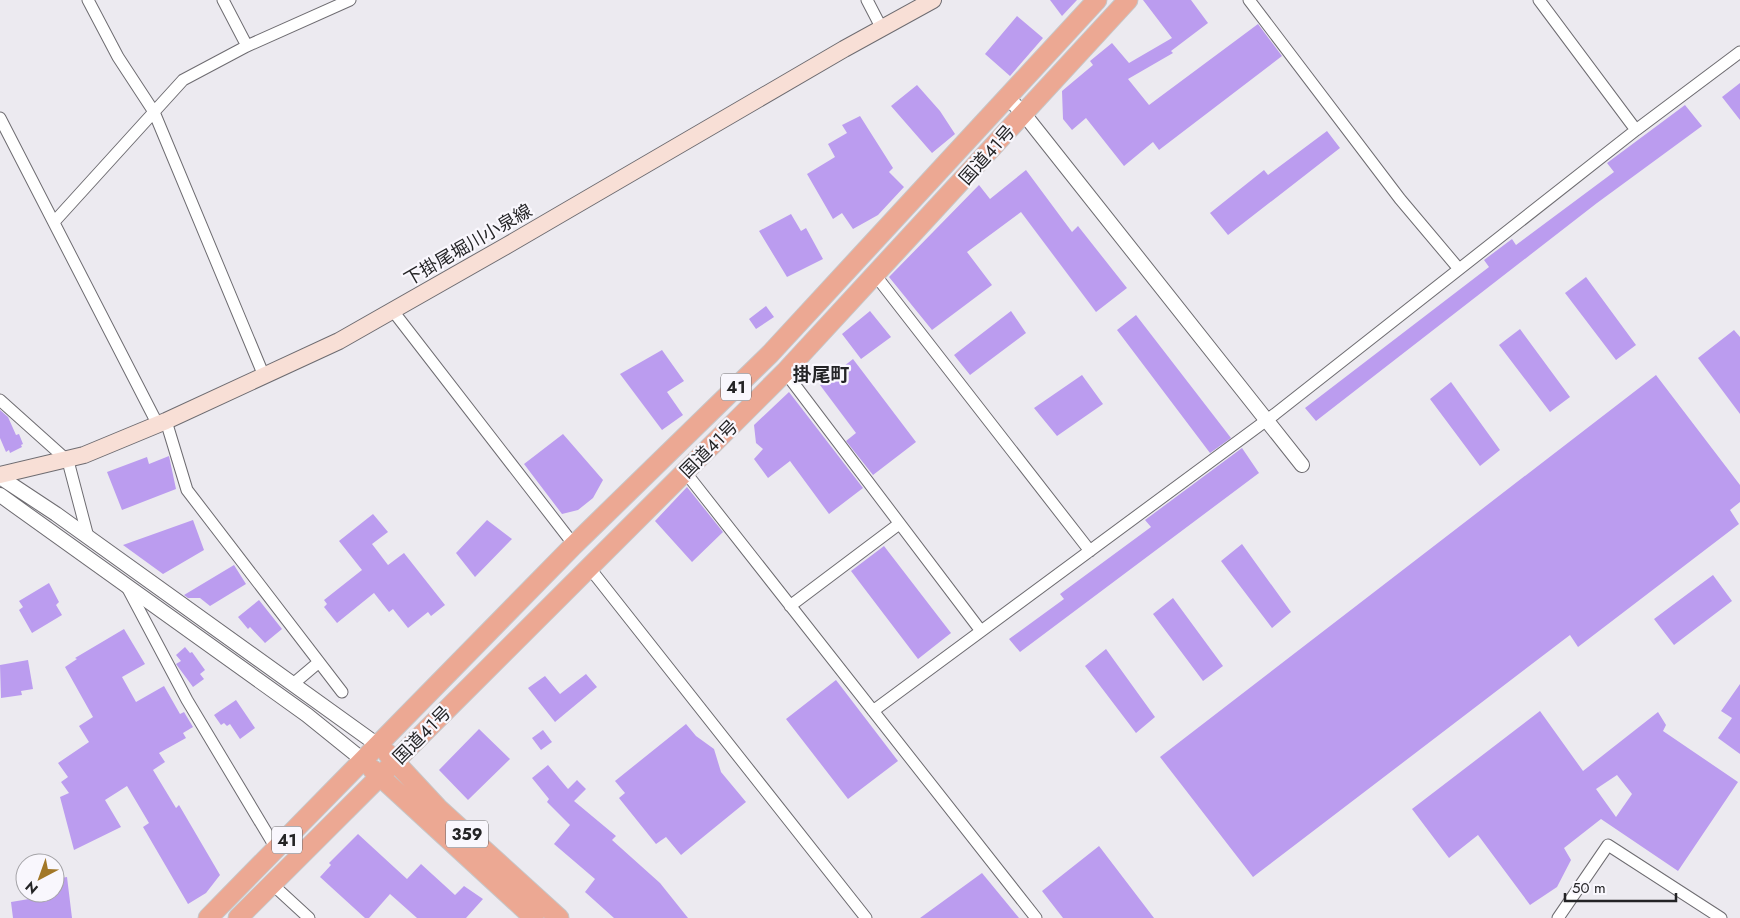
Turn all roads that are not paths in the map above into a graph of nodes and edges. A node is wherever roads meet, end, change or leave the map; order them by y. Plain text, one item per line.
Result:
1 (88, 0) edge
2 (223, 0) edge
3 (350, 0) edge
4 (867, 0) edge
5 (933, 0) edge
6 (1097, 0) edge
7 (1128, 0) edge
8 (1249, 0) edge
9 (1539, 0) edge
10 (881, 27) junction
11 (247, 46) junction
12 (1740, 52) edge
13 (1007, 97) junction
14 (154, 112) junction
15 (1024, 114) junction
16 (0, 118) edge
17 (1636, 130) junction
18 (54, 222) junction
19 (1460, 269) junction
20 (876, 276) junction
21 (393, 311) junction
22 (785, 372) junction
23 (264, 376) junction
24 (0, 400) edge
25 (1268, 420) junction
26 (162, 423) junction
27 (68, 460) junction
28 (1302, 465) dead end
29 (686, 473) junction
30 (0, 476) edge
31 (0, 495) edge
32 (899, 524) junction
33 (88, 537) junction
34 (574, 545) junction
35 (1090, 551) junction
36 (588, 566) junction
37 (127, 587) junction
38 (790, 606) junction
39 (981, 631) junction
40 (319, 662) junction
41 (293, 684) junction
42 (342, 692) dead end
43 (873, 711) junction
44 (379, 746) junction
45 (364, 762) junction
46 (395, 762) junction
47 (380, 778) junction
48 (277, 850) junction
49 (272, 884) junction
50 (208, 918) edge
51 (238, 918) edge
52 (309, 918) edge
53 (534, 918) edge
54 (559, 918) edge
55 (866, 918) edge
56 (1036, 918) edge
57 (1558, 918) edge
58 (1721, 918) edge

1 - 14 street
2 - 11 street
3 - 11 street
4 - 10 street
5 - 10 main road, 下掛尾堀川小泉線
6 - 13 highway, 国道41号 / 41
7 - 15 highway, 国道41号 / 41
8 - 19 street
9 - 17 street
10 - 21 main road, 下掛尾堀川小泉線
11 - 14 street
12 - 17 street
13 - 15 street
13 - 34 highway, 国道41号 / 41
14 - 18 street
14 - 23 street
15 - 20 highway, 国道41号 / 41
15 - 25 street
16 - 18 street
17 - 19 street
18 - 26 street
19 - 25 street
20 - 22 highway, 国道41号 / 41
20 - 35 street
21 - 23 main road, 下掛尾堀川小泉線
21 - 34 street
22 - 29 highway, 国道41号 / 41
22 - 32 street
23 - 26 main road, 下掛尾堀川小泉線
24 - 27 street
25 - 28 street
25 - 35 street
26 - 27 main road, 下掛尾堀川小泉線
26 - 40 street
27 - 30 main road, 下掛尾堀川小泉線
27 - 33 street
29 - 36 highway, 国道41号 / 41
29 - 38 street
30 - 33 street
31 - 37 street
32 - 38 street
32 - 39 street
33 - 41 street
34 - 44 highway, 国道41号 / 41
35 - 39 street
36 - 46 highway, 国道41号 / 41
36 - 55 street
37 - 45 street
37 - 48 street
38 - 43 street
39 - 43 street
40 - 41 street
40 - 42 street
41 - 44 street
43 - 56 street
44 - 45 highway, 国道41号 / 41
44 - 46 highway, 359
45 - 47 highway, 359
45 - 48 highway, 41
46 - 47 highway, 国道41号 / 41
46 - 54 highway, 359
47 - 49 highway, 41
47 - 53 highway, 359
48 - 50 highway, 41
49 - 51 highway, 41
49 - 52 street
57 - 58 street

